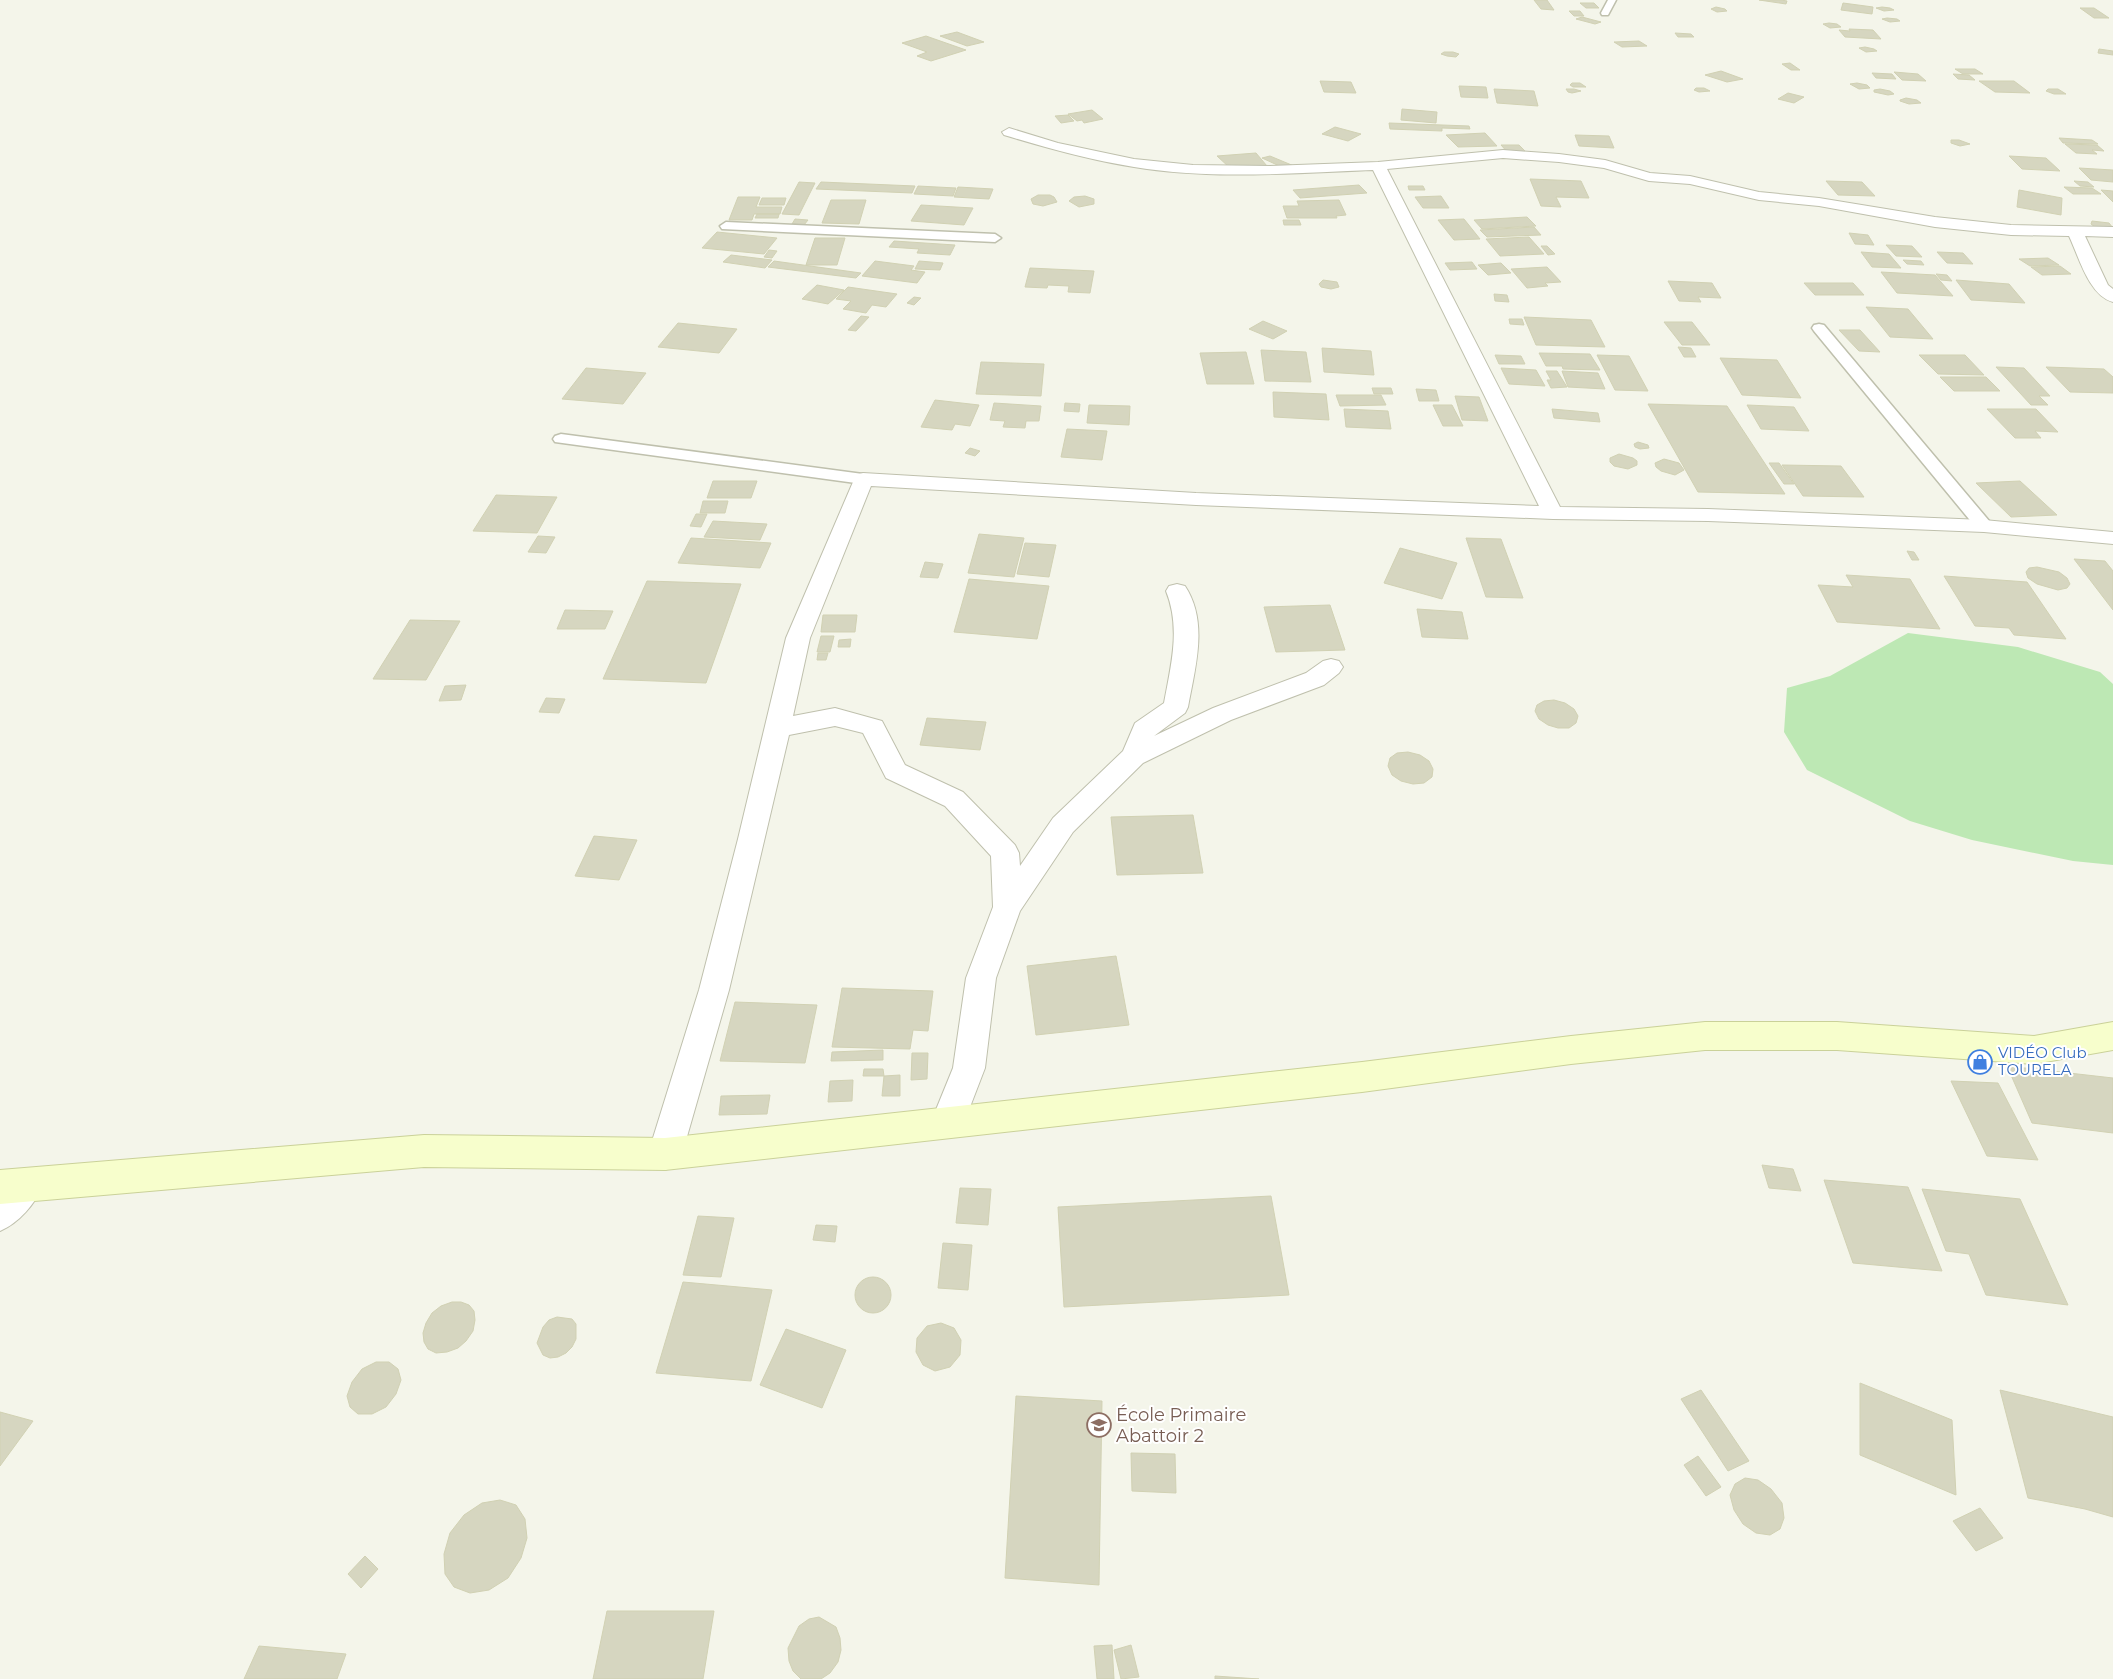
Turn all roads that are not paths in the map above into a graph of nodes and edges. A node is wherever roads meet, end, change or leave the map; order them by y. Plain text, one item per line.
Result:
1 (1612, 0) edge
2 (1605, 13) dead end
3 (1009, 132) dead end
4 (1378, 166) junction
5 (726, 226) dead end
6 (2075, 231) junction
7 (2113, 232) edge
8 (995, 238) dead end
9 (2113, 297) edge
10 (1819, 328) dead end
11 (561, 439) dead end
12 (863, 479) junction
13 (1553, 513) junction
14 (1984, 526) junction
15 (2113, 538) edge
16 (1177, 591) dead end
17 (1331, 667) dead end
18 (777, 728) junction
19 (1134, 756) junction
20 (1008, 907) junction
21 (2113, 1036) edge
22 (948, 1122) junction
23 (665, 1154) junction
24 (13, 1186) edge
25 (0, 1214) edge

1 - 2 lane
3 - 4 street
4 - 6 street
4 - 13 street
5 - 8 lane
6 - 7 street
6 - 9 street
10 - 14 lane
11 - 12 lane
12 - 13 street
12 - 18 street
13 - 14 street
14 - 15 street
16 - 19 street
17 - 19 street
18 - 20 street
18 - 23 street
19 - 20 street
20 - 22 street
21 - 22 main road
22 - 23 main road
23 - 24 main road
24 - 25 street

